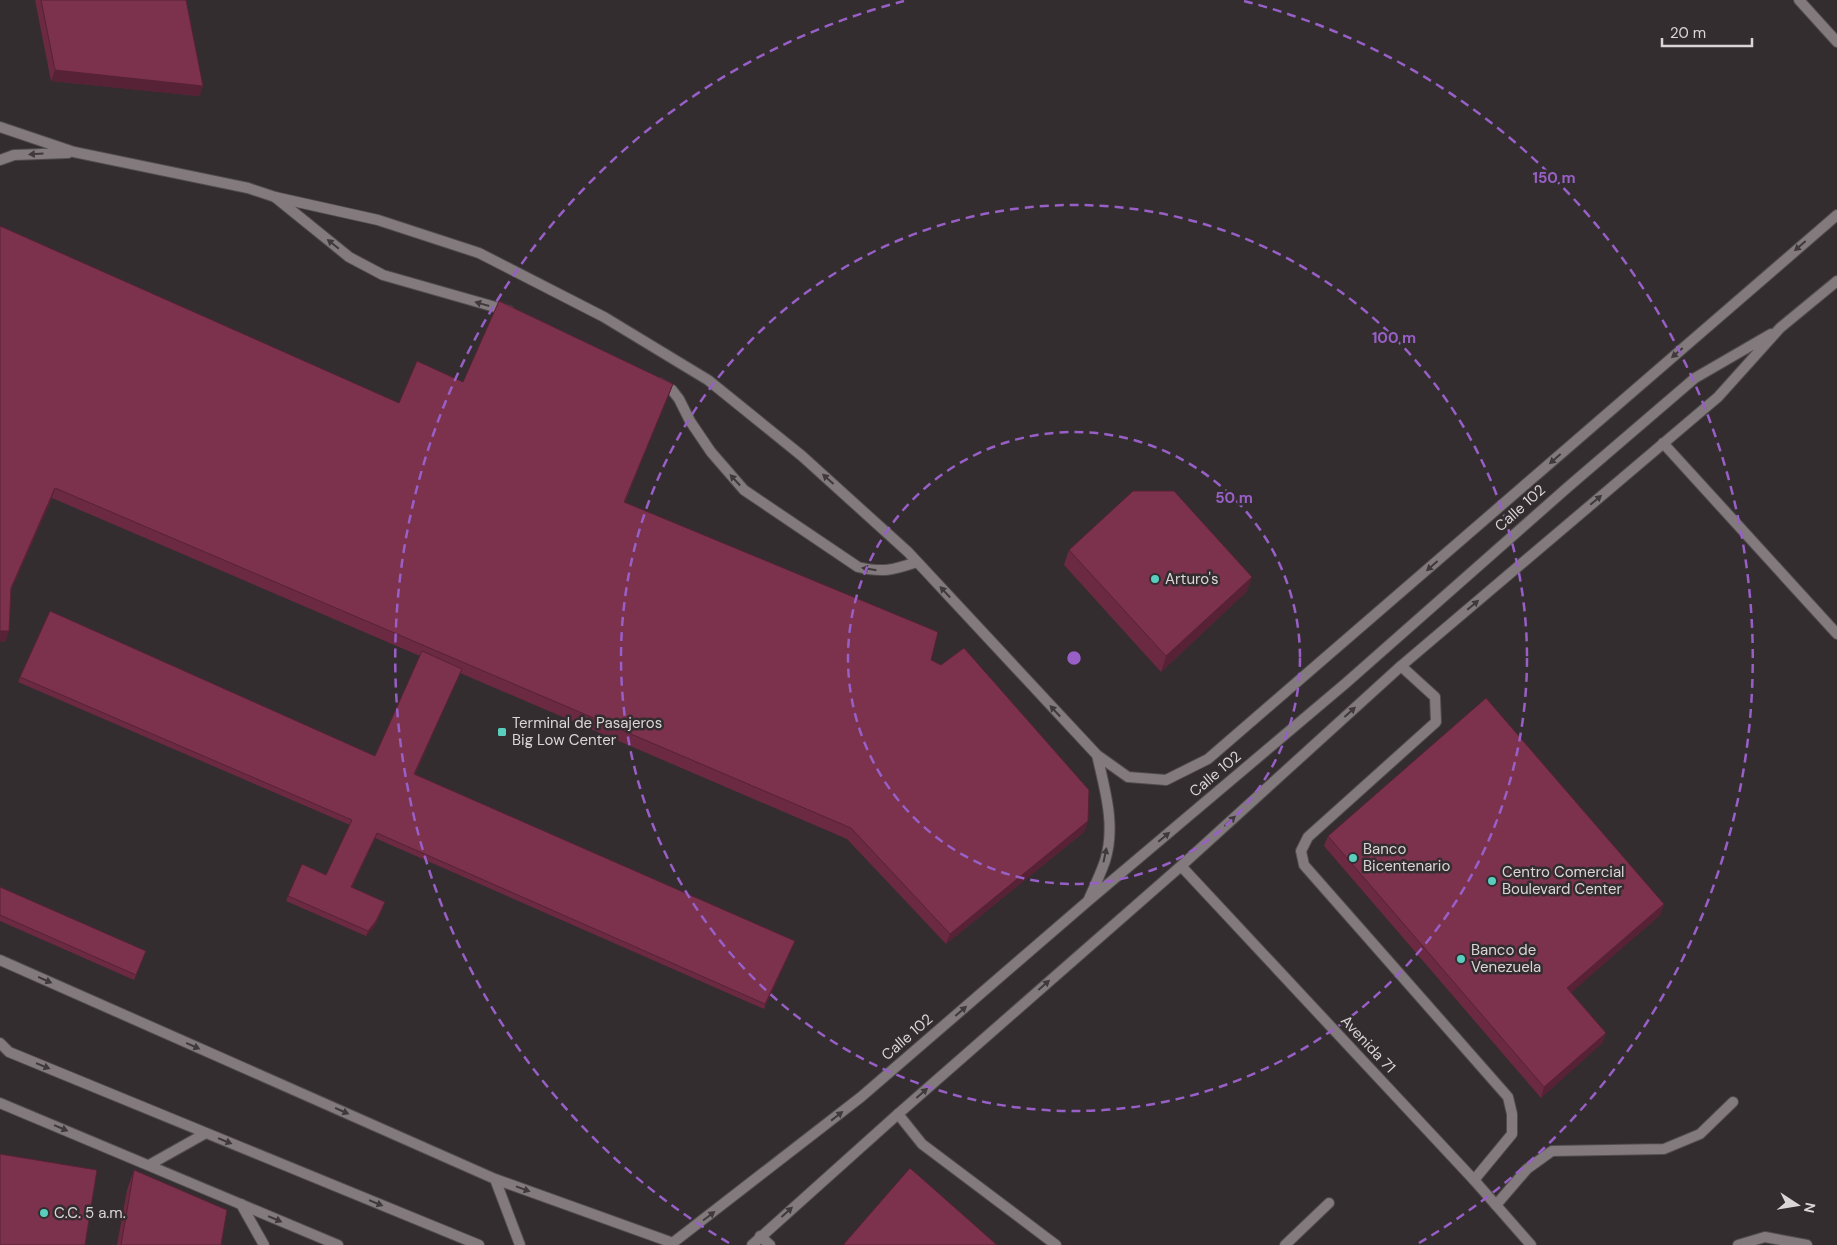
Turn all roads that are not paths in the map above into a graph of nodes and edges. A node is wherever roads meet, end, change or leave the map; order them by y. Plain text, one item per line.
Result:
1 (1799, 0) edge
2 (1837, 42) edge
3 (0, 126) edge
4 (74, 152) junction
5 (0, 160) edge
6 (275, 197) junction
7 (1837, 214) edge
8 (1837, 280) edge
9 (520, 314) edge
10 (1780, 328) junction
11 (650, 378) edge
12 (1663, 443) junction
13 (916, 562) junction
14 (1837, 634) edge
15 (1401, 666) junction
16 (1097, 755) junction
17 (1181, 866) junction
18 (1088, 901) junction
19 (0, 960) edge
20 (0, 1044) edge
21 (1733, 1102) dead end
22 (0, 1103) edge
23 (898, 1114) junction
24 (206, 1133) junction
25 (149, 1165) junction
26 (496, 1179) junction
27 (1474, 1180) junction
28 (1329, 1203) dead end
29 (241, 1204) junction
30 (1496, 1206) junction
31 (760, 1236) junction
32 (671, 1244) edge
33 (264, 1245) edge
34 (338, 1245) edge
35 (479, 1245) edge
36 (520, 1245) edge
37 (752, 1245) edge
38 (770, 1245) edge
39 (1056, 1245) edge
40 (1285, 1245) edge
41 (1531, 1245) edge
42 (1738, 1245) edge
43 (1807, 1245) edge

1 - 2 street
3 - 4 street
4 -> 5 street
4 - 6 street
9 -> 6 street
13 -> 6 street, Calle 102
7 -> 16 street, Calle 102
8 - 10 street, Calle 102
10 - 12 street, Calle 102
18 -> 10 street, Calle 102
13 -> 11 street
12 - 14 street
15 -> 12 street, Calle 102
16 -> 13 street, Calle 102
17 -> 15 street, Calle 102
15 - 27 street
18 -> 16 street
23 -> 17 street, Calle 102
17 - 27 street, Avenida 71
32 -> 18 street, Calle 102
19 -> 26 street
20 -> 24 street
21 - 30 street
22 -> 25 street
31 -> 23 street, Calle 102
23 - 39 street
24 - 25 street
24 -> 35 street
25 - 29 street
26 -> 32 street
26 - 36 street
27 - 30 street, Avenida 71
28 - 40 street
29 - 33 street
29 -> 34 street
30 - 41 street, Avenida 71
31 - 37 street, Calle 102
31 - 38 street
42 - 43 street

